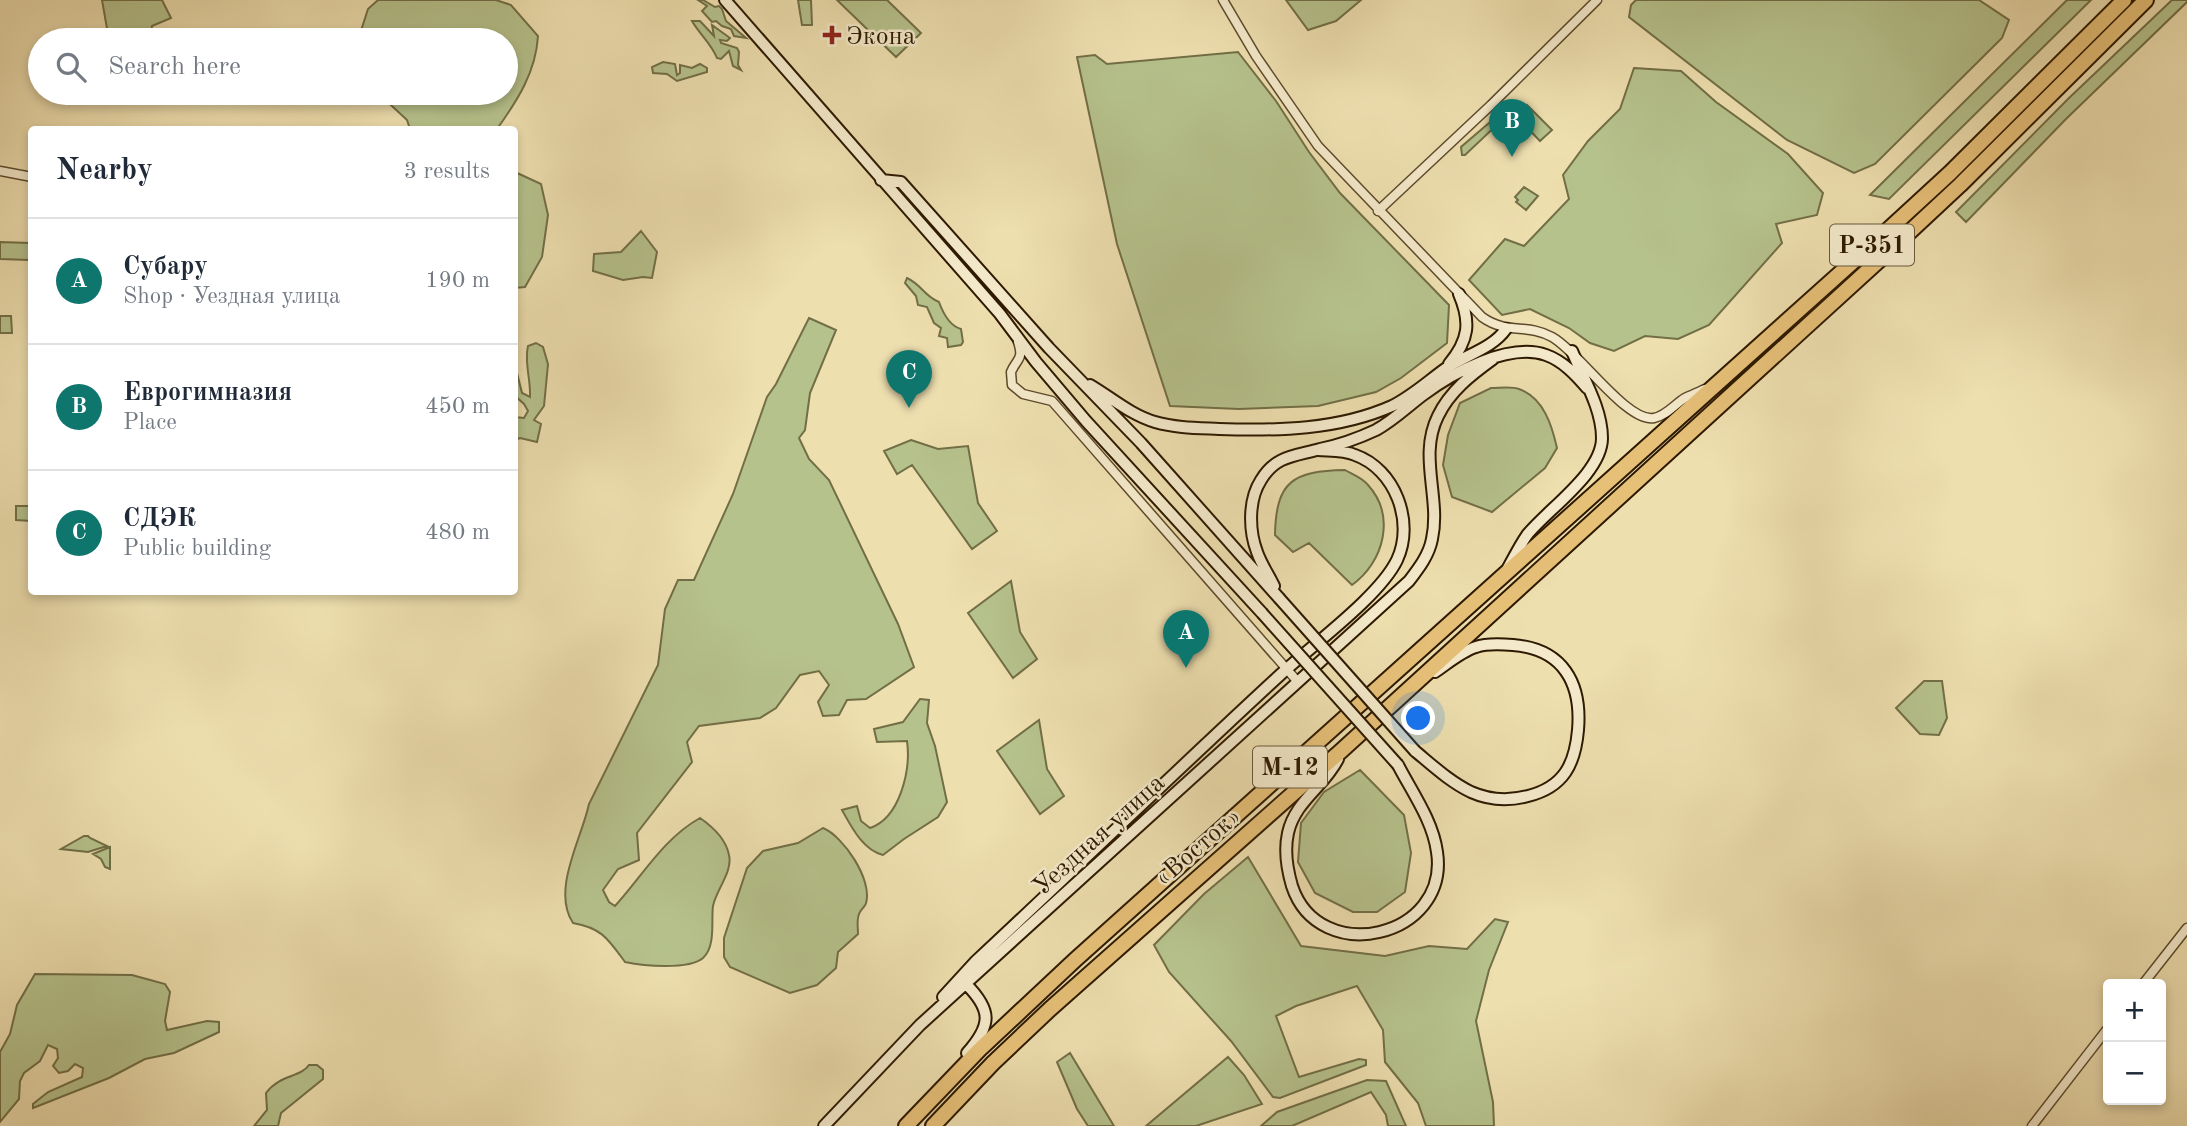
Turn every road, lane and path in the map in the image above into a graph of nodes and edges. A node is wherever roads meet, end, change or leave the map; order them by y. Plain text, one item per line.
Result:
1 (724, 0) edge
2 (1223, 0) edge
3 (1597, 0) edge
4 (2124, 0) edge
5 (2146, 0) edge
6 (0, 171) edge
7 (28, 176) edge
8 (881, 180) junction
9 (1378, 211) junction
10 (1459, 294) junction
11 (1506, 328) junction
12 (1016, 336) junction
13 (1572, 351) junction
14 (1493, 359) junction
15 (1020, 361) junction
16 (1036, 362) junction
17 (1444, 370) junction
18 (1076, 376) junction
19 (1717, 384) junction
20 (1587, 388) junction
21 (1422, 396) junction
22 (1318, 450) junction
23 (1622, 493) joint
24 (1504, 573) junction
25 (1279, 598) junction
26 (1286, 669) junction
27 (1298, 682) junction
28 (1409, 688) junction
29 (1341, 751) junction
30 (2187, 928) edge
31 (2147, 979) edge
32 (964, 981) junction
33 (2103, 1034) edge
34 (930, 1101) junction
35 (824, 1126) edge
36 (906, 1126) edge
37 (933, 1126) edge
38 (2032, 1126) edge

1 - 8 street
2 - 9 street
3 - 9 street
4 - 19 highway, Р-351
5 - 23 highway, Р-351
6 - 7 street
8 - 12 street
8 - 18 street
9 - 10 street
10 - 11 street
10 - 17 street
11 - 13 street
11 - 17 street
12 - 15 street
12 - 16 street
13 - 19 street
13 - 20 street
14 - 20 street
14 - 21 street
14 - 27 street, Уездная улица
15 - 16 street
15 - 26 street
16 - 29 street, bridge
17 - 18 street
17 - 21 street
18 - 25 street
19 - 24 highway, Р-351
20 - 24 street
21 - 22 street
22 - 25 street
22 - 26 street, Уездная улица
23 - 28 highway, «Восток» / М-12
24 - 34 highway, «Восток» / М-12
25 - 28 street, bridge
26 - 27 street
26 - 32 street, Уездная улица
27 - 32 street, Уездная улица
28 - 29 highway, «Восток» / М-12
29 - 37 highway, «Восток» / М-12
30 - 31 street
32 - 34 street
32 - 35 street, Уездная улица
33 - 38 street
34 - 36 highway, «Восток» / М-12

